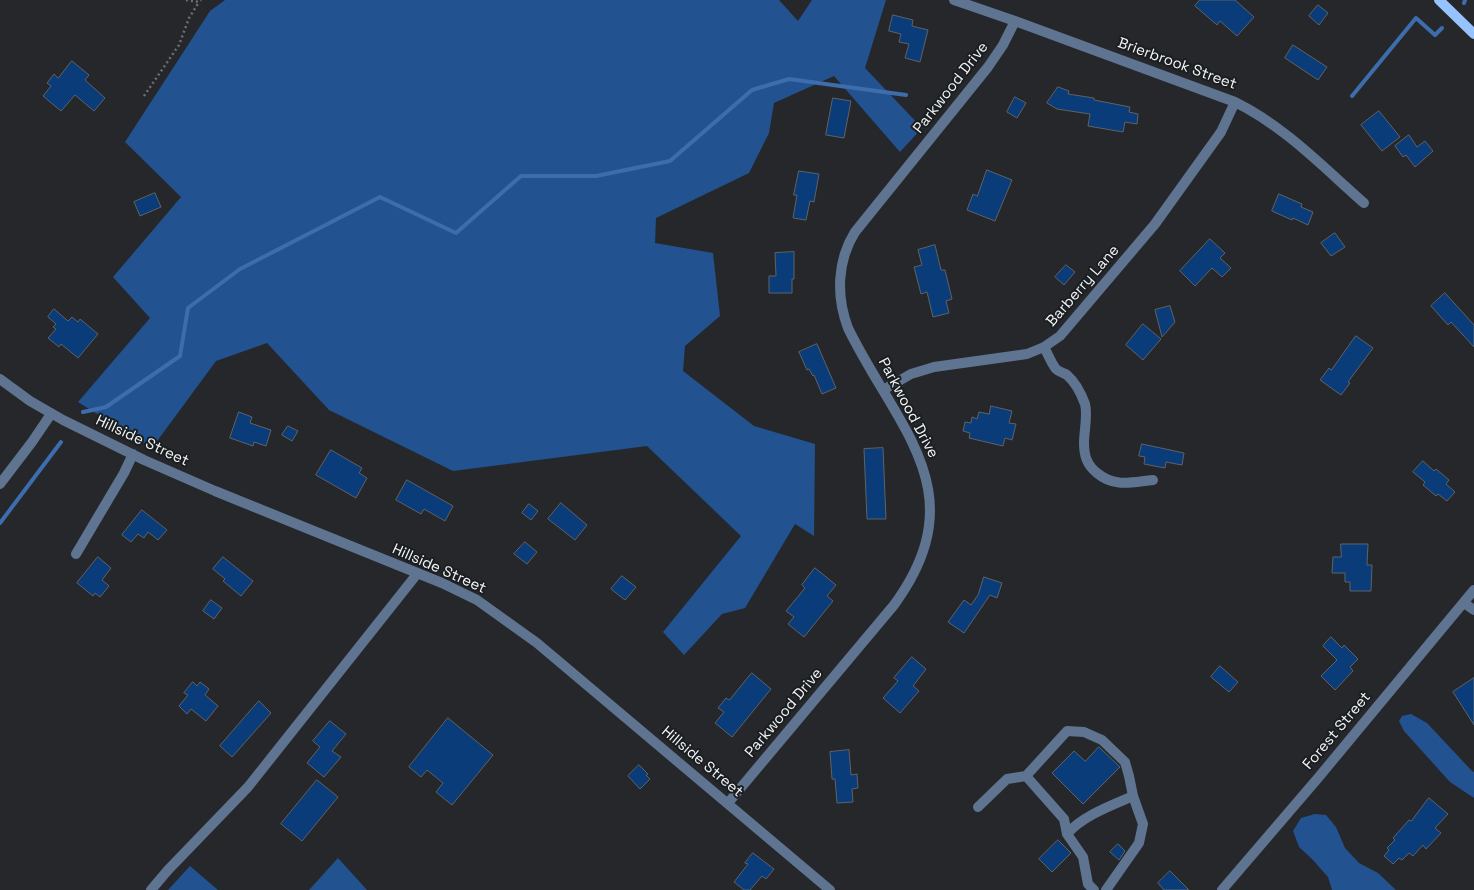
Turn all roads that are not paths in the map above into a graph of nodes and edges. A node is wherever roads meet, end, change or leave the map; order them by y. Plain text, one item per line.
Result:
1 (954, 0) edge
2 (1439, 0) edge
3 (1015, 21) junction
4 (1474, 34) edge
5 (1235, 102) junction
6 (1364, 203) dead end
7 (1044, 348) junction
8 (0, 379) edge
9 (883, 390) junction
10 (51, 414) junction
11 (133, 454) junction
12 (1153, 480) dead end
13 (0, 484) edge
14 (76, 554) dead end
15 (417, 574) junction
16 (1474, 590) edge
17 (1464, 603) junction
18 (1474, 610) edge
19 (1026, 776) junction
20 (1132, 796) junction
21 (728, 804) junction
22 (978, 807) dead end
23 (1068, 834) junction
24 (151, 890) edge
25 (830, 890) edge
26 (1094, 890) edge
27 (1106, 890) edge
28 (1222, 890) edge

1 - 3 street, Brierbrook Street
2 - 4 main road
3 - 5 street, Brierbrook Street
3 - 9 street, Parkwood Drive
5 - 6 street, Brierbrook Street
5 - 7 street, Barberry Lane
7 - 9 street, Barberry Lane
7 - 12 street
8 - 10 street, Hillside Street
9 - 21 street, Parkwood Drive
10 - 11 street, Hillside Street
10 - 13 street
11 - 14 street
11 - 15 street, Hillside Street
15 - 21 street, Hillside Street
15 - 24 street
16 - 17 street, Forest Street
17 - 18 street
17 - 28 street, Forest Street
19 - 20 street
19 - 22 street
19 - 23 street
20 - 23 street
20 - 27 street
21 - 25 street, Hillside Street
23 - 26 street

